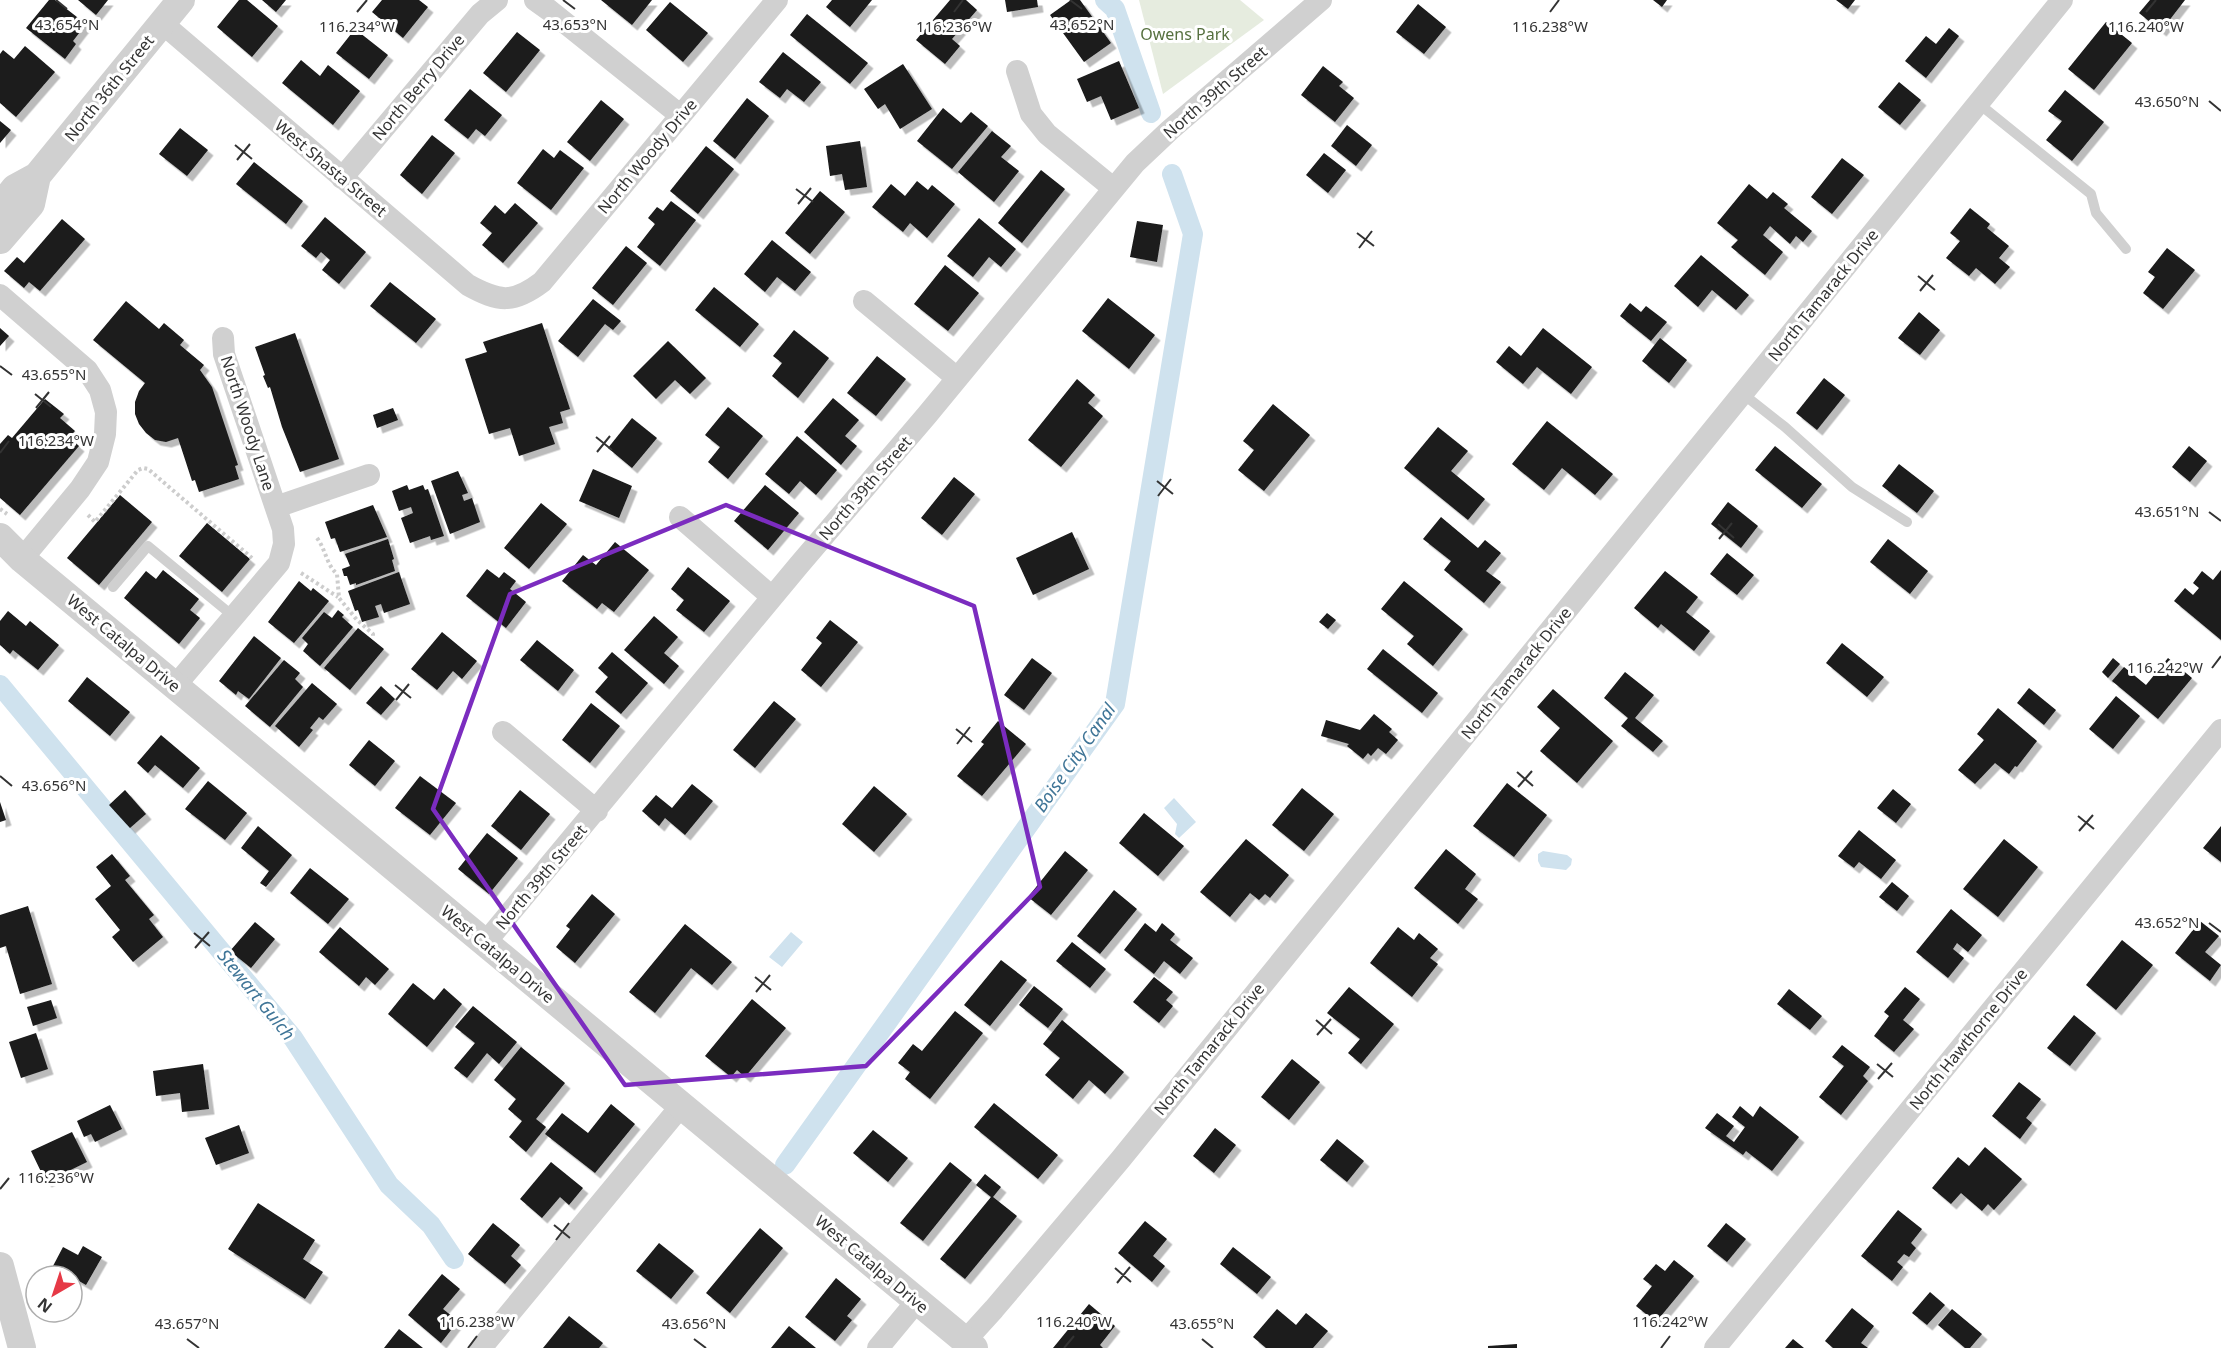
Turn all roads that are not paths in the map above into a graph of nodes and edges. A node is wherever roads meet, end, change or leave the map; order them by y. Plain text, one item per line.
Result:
1 (181, 0) edge
2 (497, 0) edge
3 (535, 0) edge
4 (777, 0) edge
5 (1321, 0) edge
6 (2062, 0) edge
7 (162, 23) junction
8 (1017, 71) dead end
9 (1978, 103) junction
10 (680, 115) junction
11 (37, 176) junction
12 (342, 178) junction
13 (1113, 188) junction
14 (0, 206) edge
15 (0, 240) edge
16 (2126, 249) dead end
17 (0, 296) edge
18 (508, 299) joint
19 (864, 301) dead end
20 (223, 339) dead end
21 (957, 378) junction
22 (1743, 394) junction
23 (369, 475) dead end
24 (276, 507) junction
25 (680, 517) dead end
26 (1907, 522) dead end
27 (0, 537) edge
28 (11, 555) edge
29 (113, 587) dead end
30 (772, 597) junction
31 (233, 616) junction
32 (175, 686) junction
33 (2221, 730) edge
34 (503, 732) dead end
35 (597, 810) junction
36 (485, 943) junction
37 (681, 1106) junction
38 (0, 1266) edge
39 (917, 1301) junction
40 (969, 1344) edge
41 (22, 1348) edge
42 (481, 1348) edge
43 (878, 1348) edge
44 (1715, 1348) edge

1 - 7 street, North 36th Street
2 - 12 street, North Berry Drive
3 - 10 street
4 - 10 street, North Woody Drive
5 - 13 street, North 39th Street
6 - 9 street, North Tamarack Drive
7 - 11 street, North 36th Street
7 - 12 street, West Shasta Street
8 - 13 street
9 - 16 lane
9 - 22 street, North Tamarack Drive
10 - 18 street, North Woody Drive
11 - 14 street, North 36th Street
11 - 15 street, North 36th Street
12 - 18 street, West Shasta Street
13 - 21 street, North 39th Street
17 - 28 street
19 - 21 street
20 - 24 street, North Woody Lane
21 - 30 street, North 39th Street
22 - 26 lane
22 - 40 street, North Tamarack Drive
23 - 24 street, North Woody Lane
24 - 31 street, North Woody Lane
25 - 30 street
27 - 28 street, West Catalpa Drive
28 - 32 street, West Catalpa Drive
29 - 31 lane
30 - 35 street, North 39th Street
31 - 32 street, North Woody Lane
32 - 36 street, West Catalpa Drive
33 - 44 street, North Hawthorne Drive
34 - 35 street, North 39th Street
35 - 36 street, North 39th Street
36 - 37 street, West Catalpa Drive
37 - 39 street, West Catalpa Drive
37 - 42 street
38 - 41 street
39 - 40 street, West Catalpa Drive
39 - 43 street

